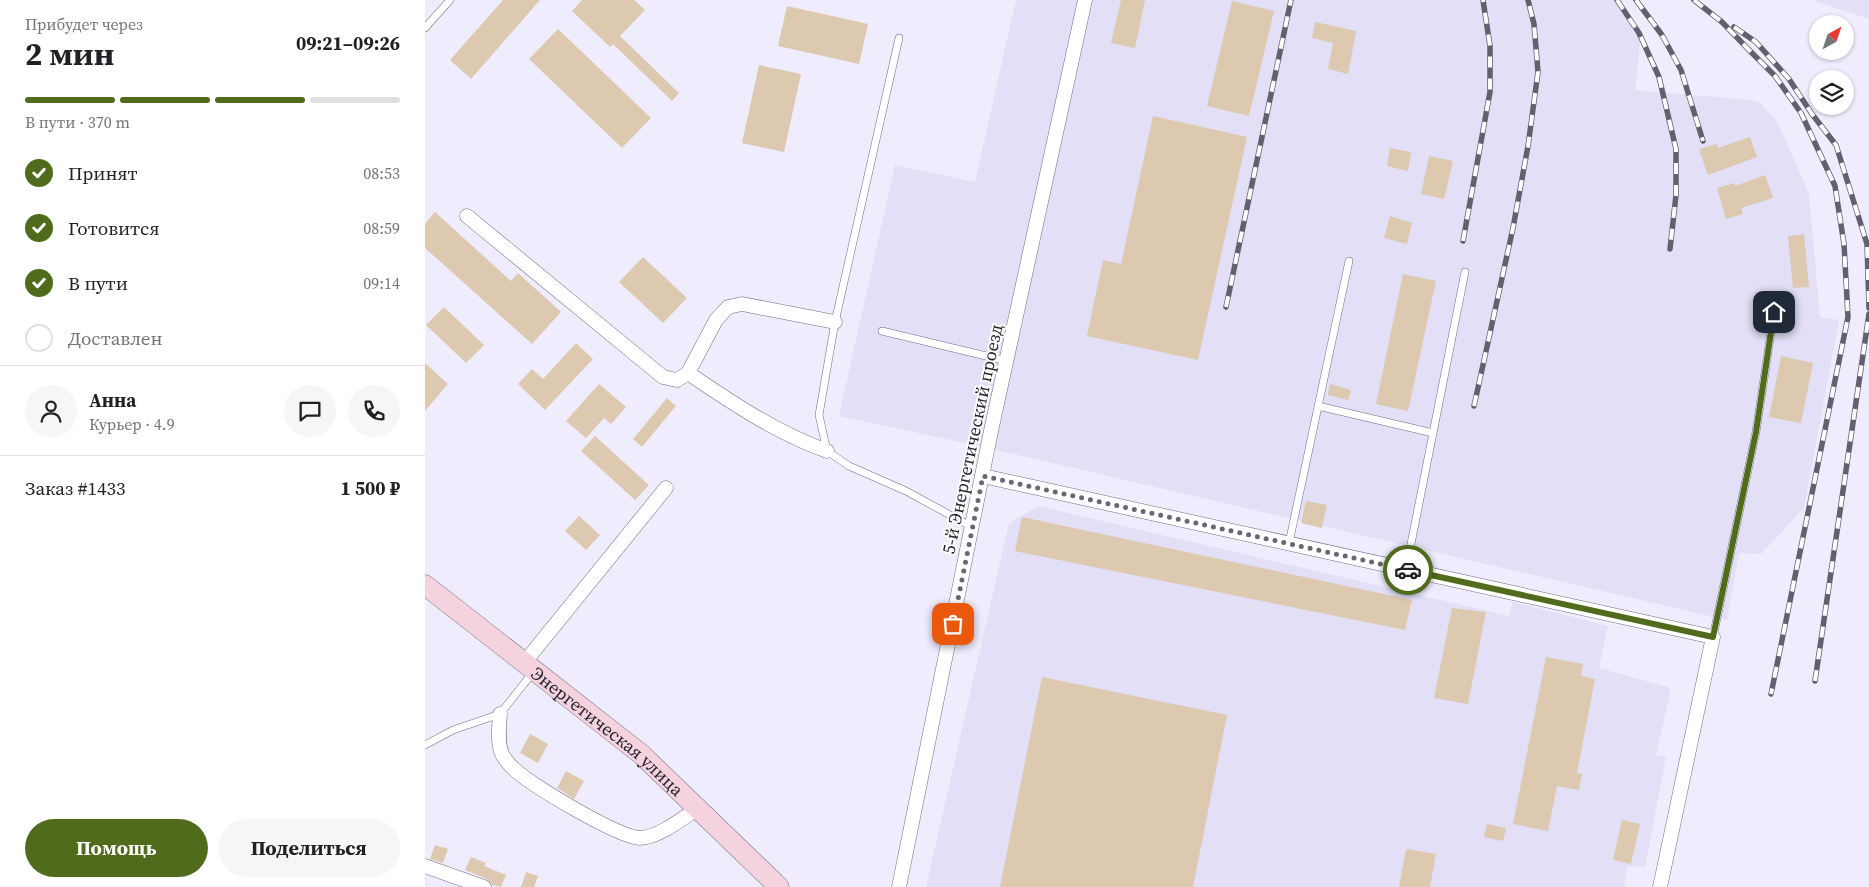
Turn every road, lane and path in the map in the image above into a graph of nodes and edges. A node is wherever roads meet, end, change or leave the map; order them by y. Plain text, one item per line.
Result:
1 (450, 0) edge
2 (1085, 0) edge
3 (425, 28) edge
4 (899, 38) dead end
5 (467, 216) dead end
6 (1349, 261) dead end
7 (1465, 272) dead end
8 (1774, 312) dead end
9 (835, 322) junction
10 (882, 331) dead end
11 (1007, 361) junction
12 (688, 373) junction
13 (1318, 406) junction
14 (1433, 433) junction
15 (827, 451) junction
16 (983, 476) junction
17 (666, 488) dead end
18 (972, 527) junction
19 (1289, 544) junction
20 (1407, 569) junction
21 (425, 585) edge
22 (1713, 637) junction
23 (529, 667) junction
24 (499, 714) junction
25 (425, 745) edge
26 (698, 808) junction
27 (425, 866) edge
28 (484, 887) edge
29 (779, 887) edge
30 (899, 887) edge
31 (1660, 887) edge

1 - 3 lane
2 - 11 street, 5-й Энергетический проезд
4 - 9 lane
5 - 12 street
6 - 13 lane
7 - 14 lane
8 - 22 lane
9 - 12 street
9 - 15 lane
10 - 11 lane
11 - 16 street, 5-й Энергетический проезд
12 - 15 street
13 - 14 lane
13 - 19 lane
14 - 20 lane
15 - 18 lane
16 - 18 street, 5-й Энергетический проезд
16 - 19 street
17 - 23 street
18 - 30 street, 5-й Энергетический проезд
19 - 20 street
20 - 22 street
21 - 23 main road, Энергетическая улица
22 - 31 street
23 - 24 lane
23 - 26 main road, Энергетическая улица
24 - 25 lane
24 - 26 street
26 - 29 main road, Энергетическая улица
27 - 28 street

